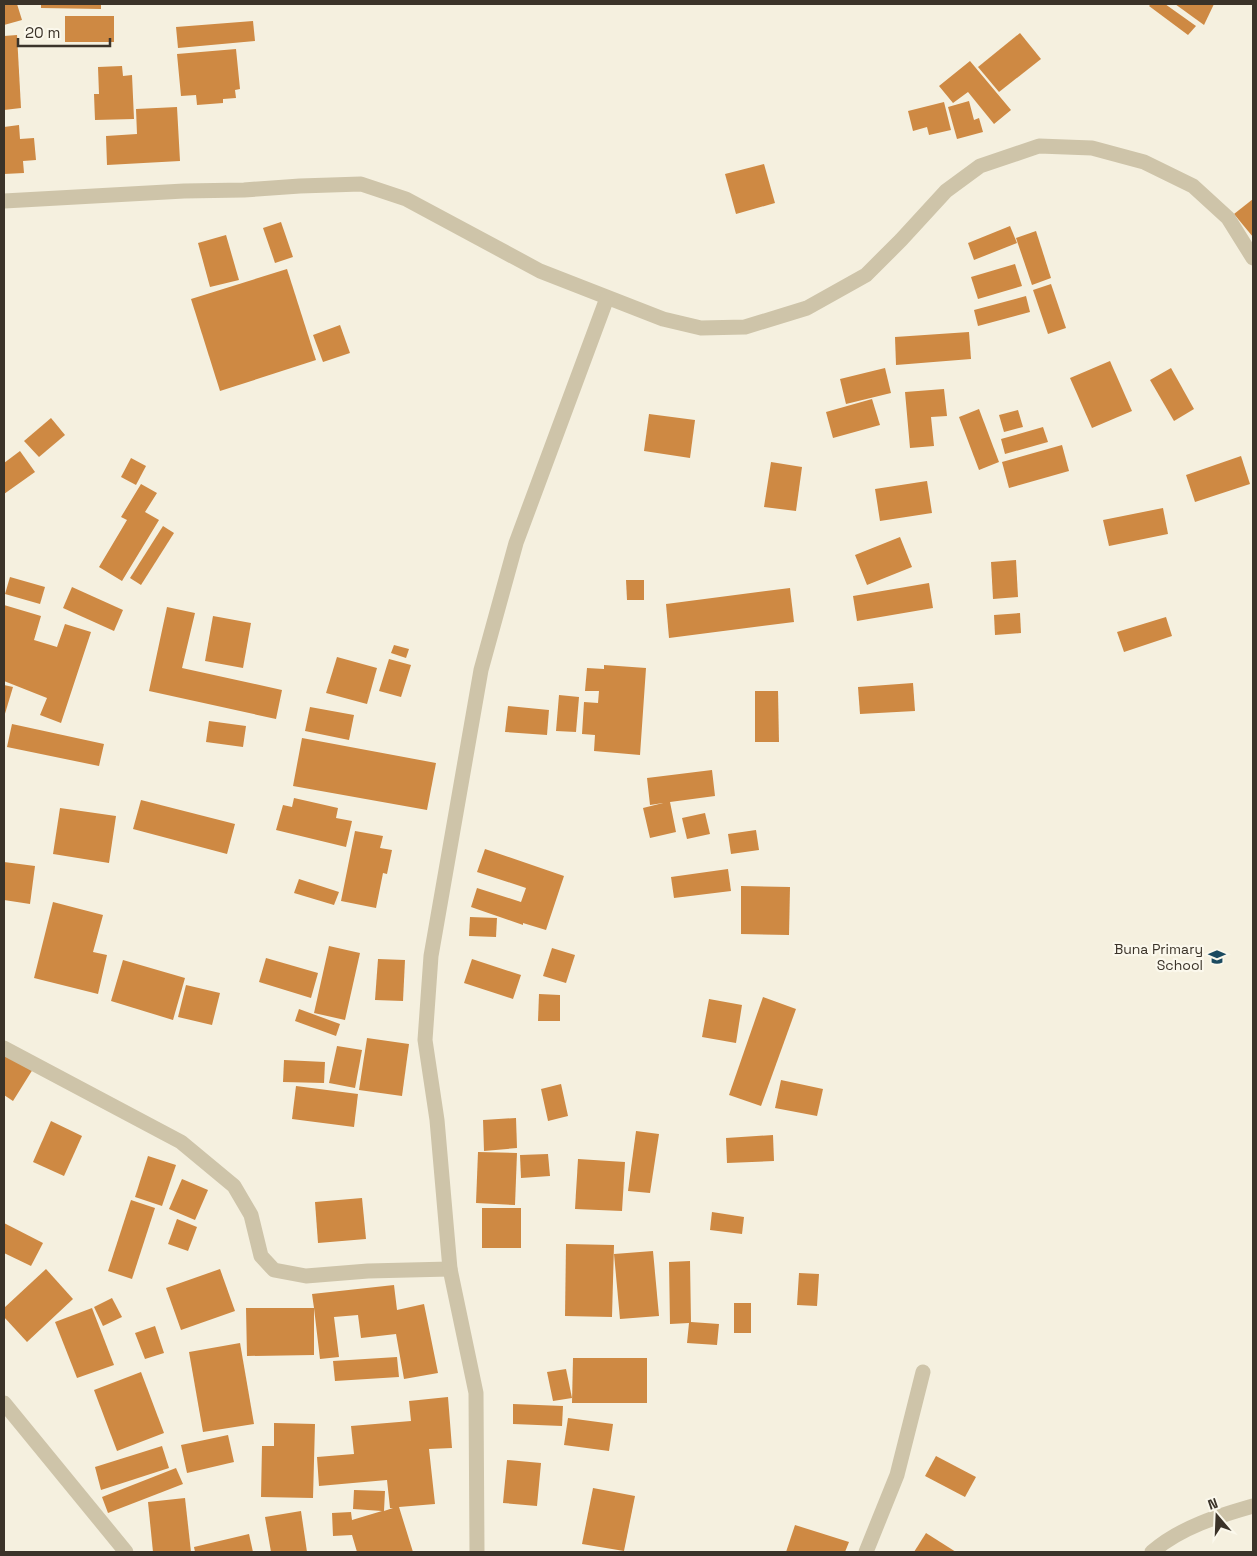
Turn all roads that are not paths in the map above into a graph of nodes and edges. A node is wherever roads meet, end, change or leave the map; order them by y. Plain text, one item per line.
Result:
1 (4, 201) edge
2 (1253, 258) edge
3 (607, 298) junction
4 (4, 1048) edge
5 (450, 1269) junction
6 (924, 1372) dead end
7 (4, 1403) edge
8 (1253, 1506) edge
9 (126, 1552) edge
10 (477, 1552) edge
11 (866, 1552) edge
12 (1152, 1552) edge

1 - 3 street
2 - 3 street
3 - 5 street
4 - 5 street
5 - 10 street
6 - 11 street
7 - 9 street
8 - 12 street

